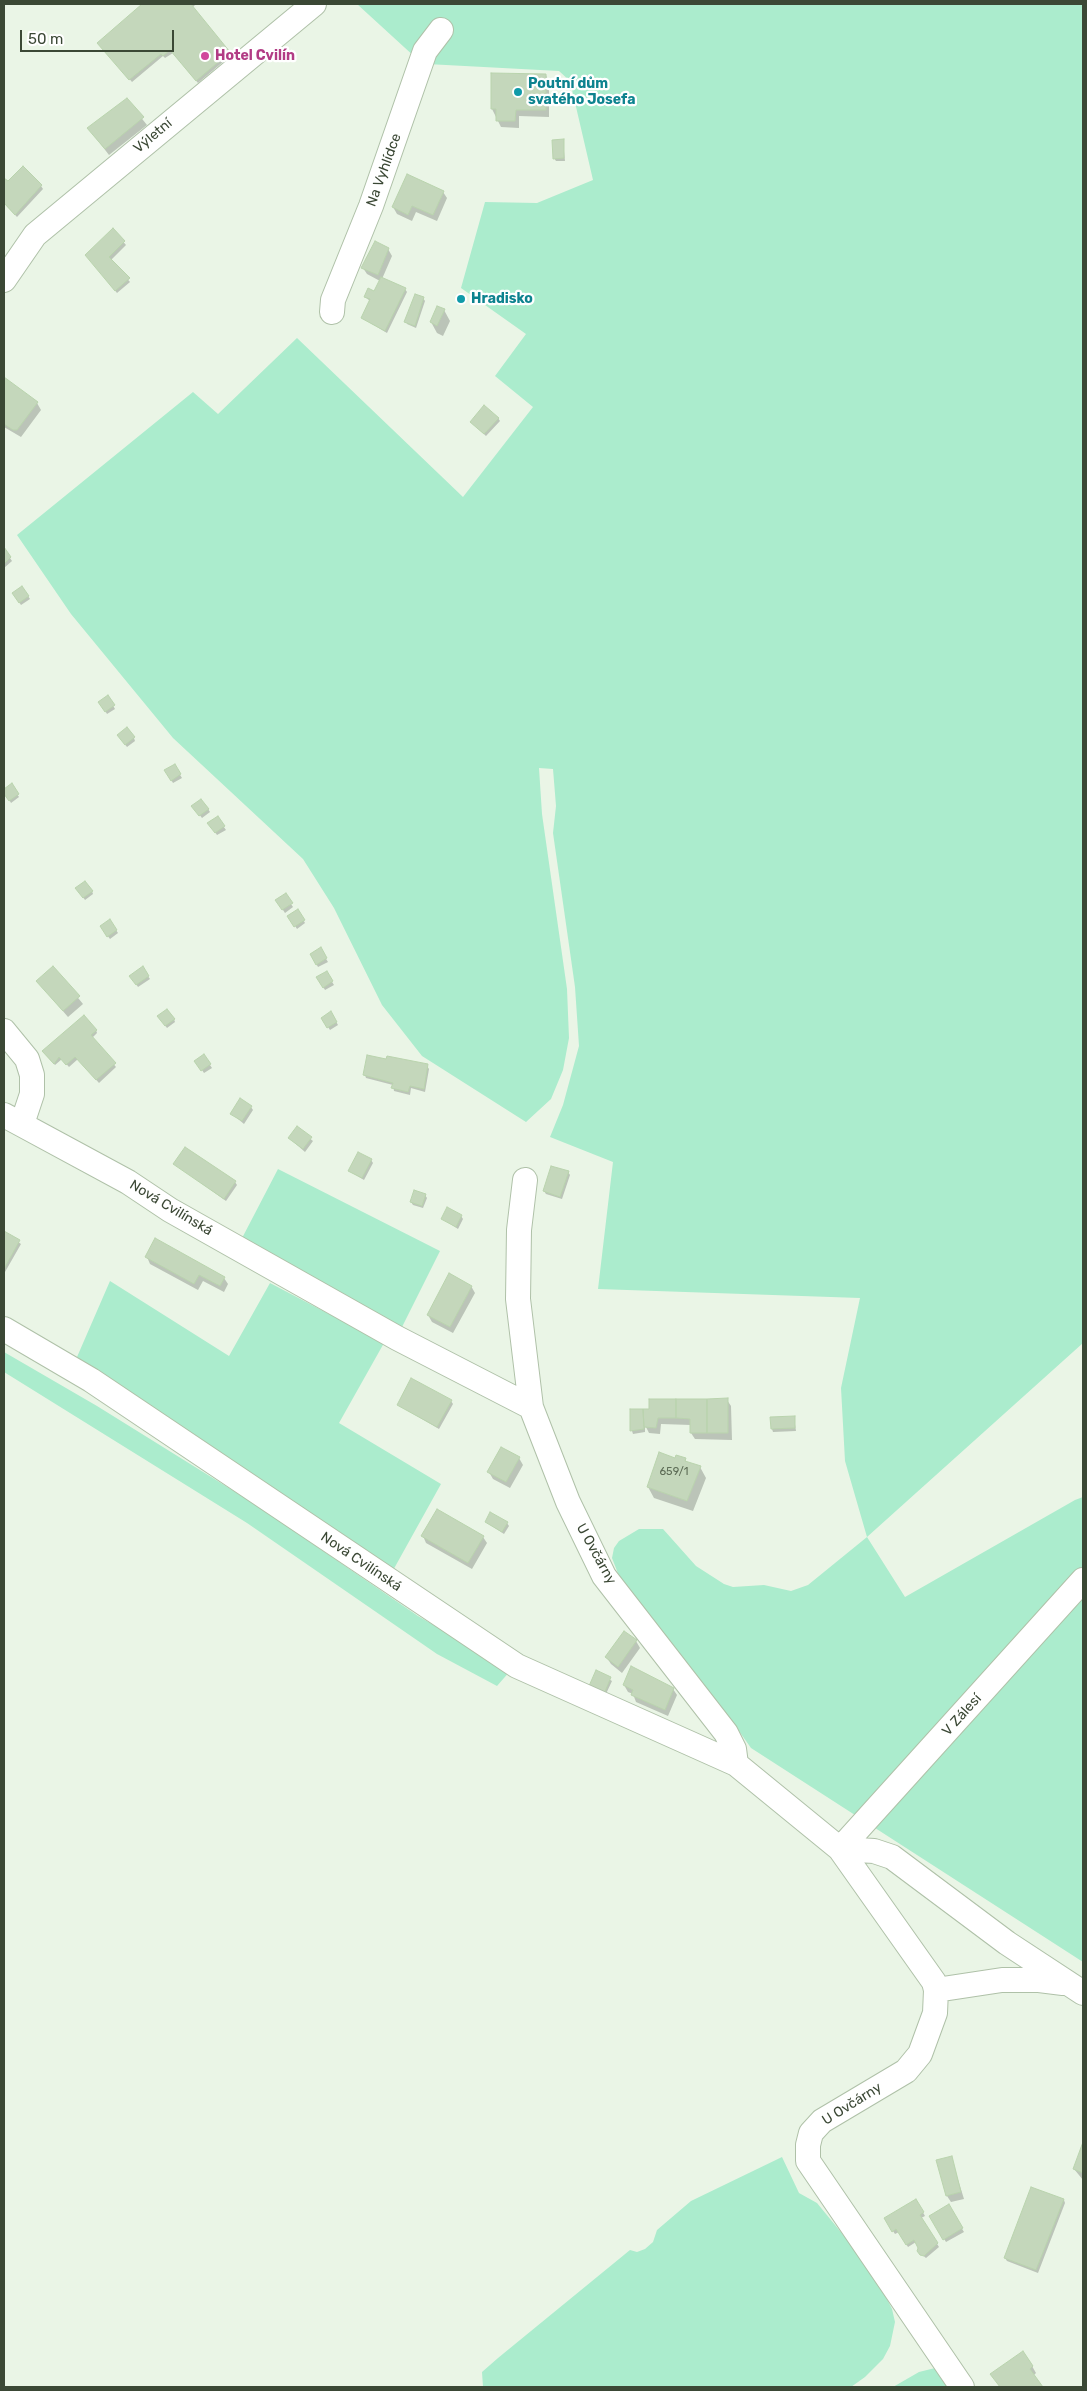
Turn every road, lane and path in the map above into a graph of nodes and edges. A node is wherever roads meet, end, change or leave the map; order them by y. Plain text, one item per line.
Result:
1 (314, 4) edge
2 (441, 30) dead end
3 (4, 280) edge
4 (332, 312) dead end
5 (4, 1031) edge
6 (13, 1120) edge
7 (524, 1180) dead end
8 (4, 1329) edge
9 (531, 1407) junction
10 (1083, 1580) edge
11 (736, 1764) junction
12 (840, 1849) junction
13 (1007, 1943) junction
14 (1002, 1980) junction
15 (1075, 1989) edge
16 (936, 1990) junction
17 (962, 2387) edge

1 - 3 street, Výletní
2 - 4 street, Na Vyhlídce
5 - 6 street, Nová Cvilínská
6 - 9 street, Nová Cvilínská
7 - 9 street, U Ovčárny
8 - 11 street, Nová Cvilínská
9 - 11 street, U Ovčárny
10 - 12 street, V Zálesí
11 - 12 street
12 - 13 street
12 - 16 street
13 - 14 street
13 - 15 street
14 - 15 street
14 - 16 street
16 - 17 street, U Ovčárny

